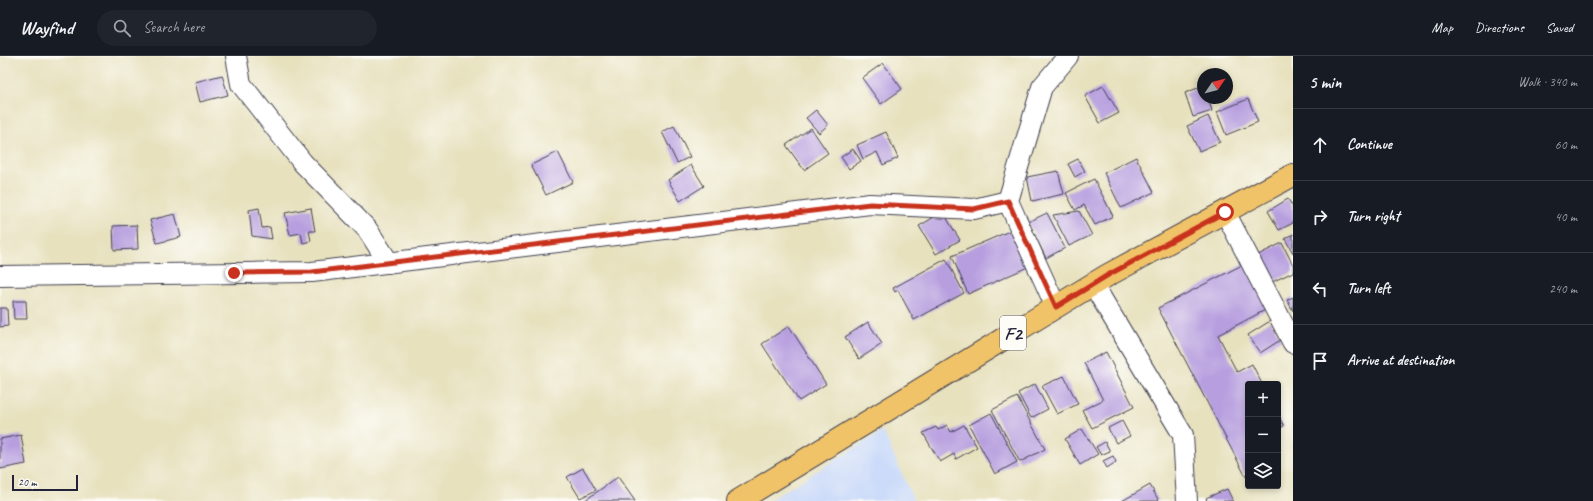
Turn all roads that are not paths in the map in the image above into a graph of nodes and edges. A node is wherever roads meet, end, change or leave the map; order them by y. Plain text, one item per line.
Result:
1 (236, 56) edge
2 (1068, 56) edge
3 (1293, 175) edge
4 (1008, 201) junction
5 (1225, 212) junction
6 (389, 263) junction
7 (0, 276) edge
8 (1093, 284) junction
9 (1056, 307) junction
10 (1293, 343) edge
11 (738, 501) edge
12 (1186, 501) edge

1 - 6 street
2 - 4 street
3 - 5 main road, F2
4 - 6 street
4 - 9 street
5 - 8 main road, F2
5 - 10 street
6 - 7 street
8 - 9 main road, F2
8 - 12 street
9 - 11 main road, F2

